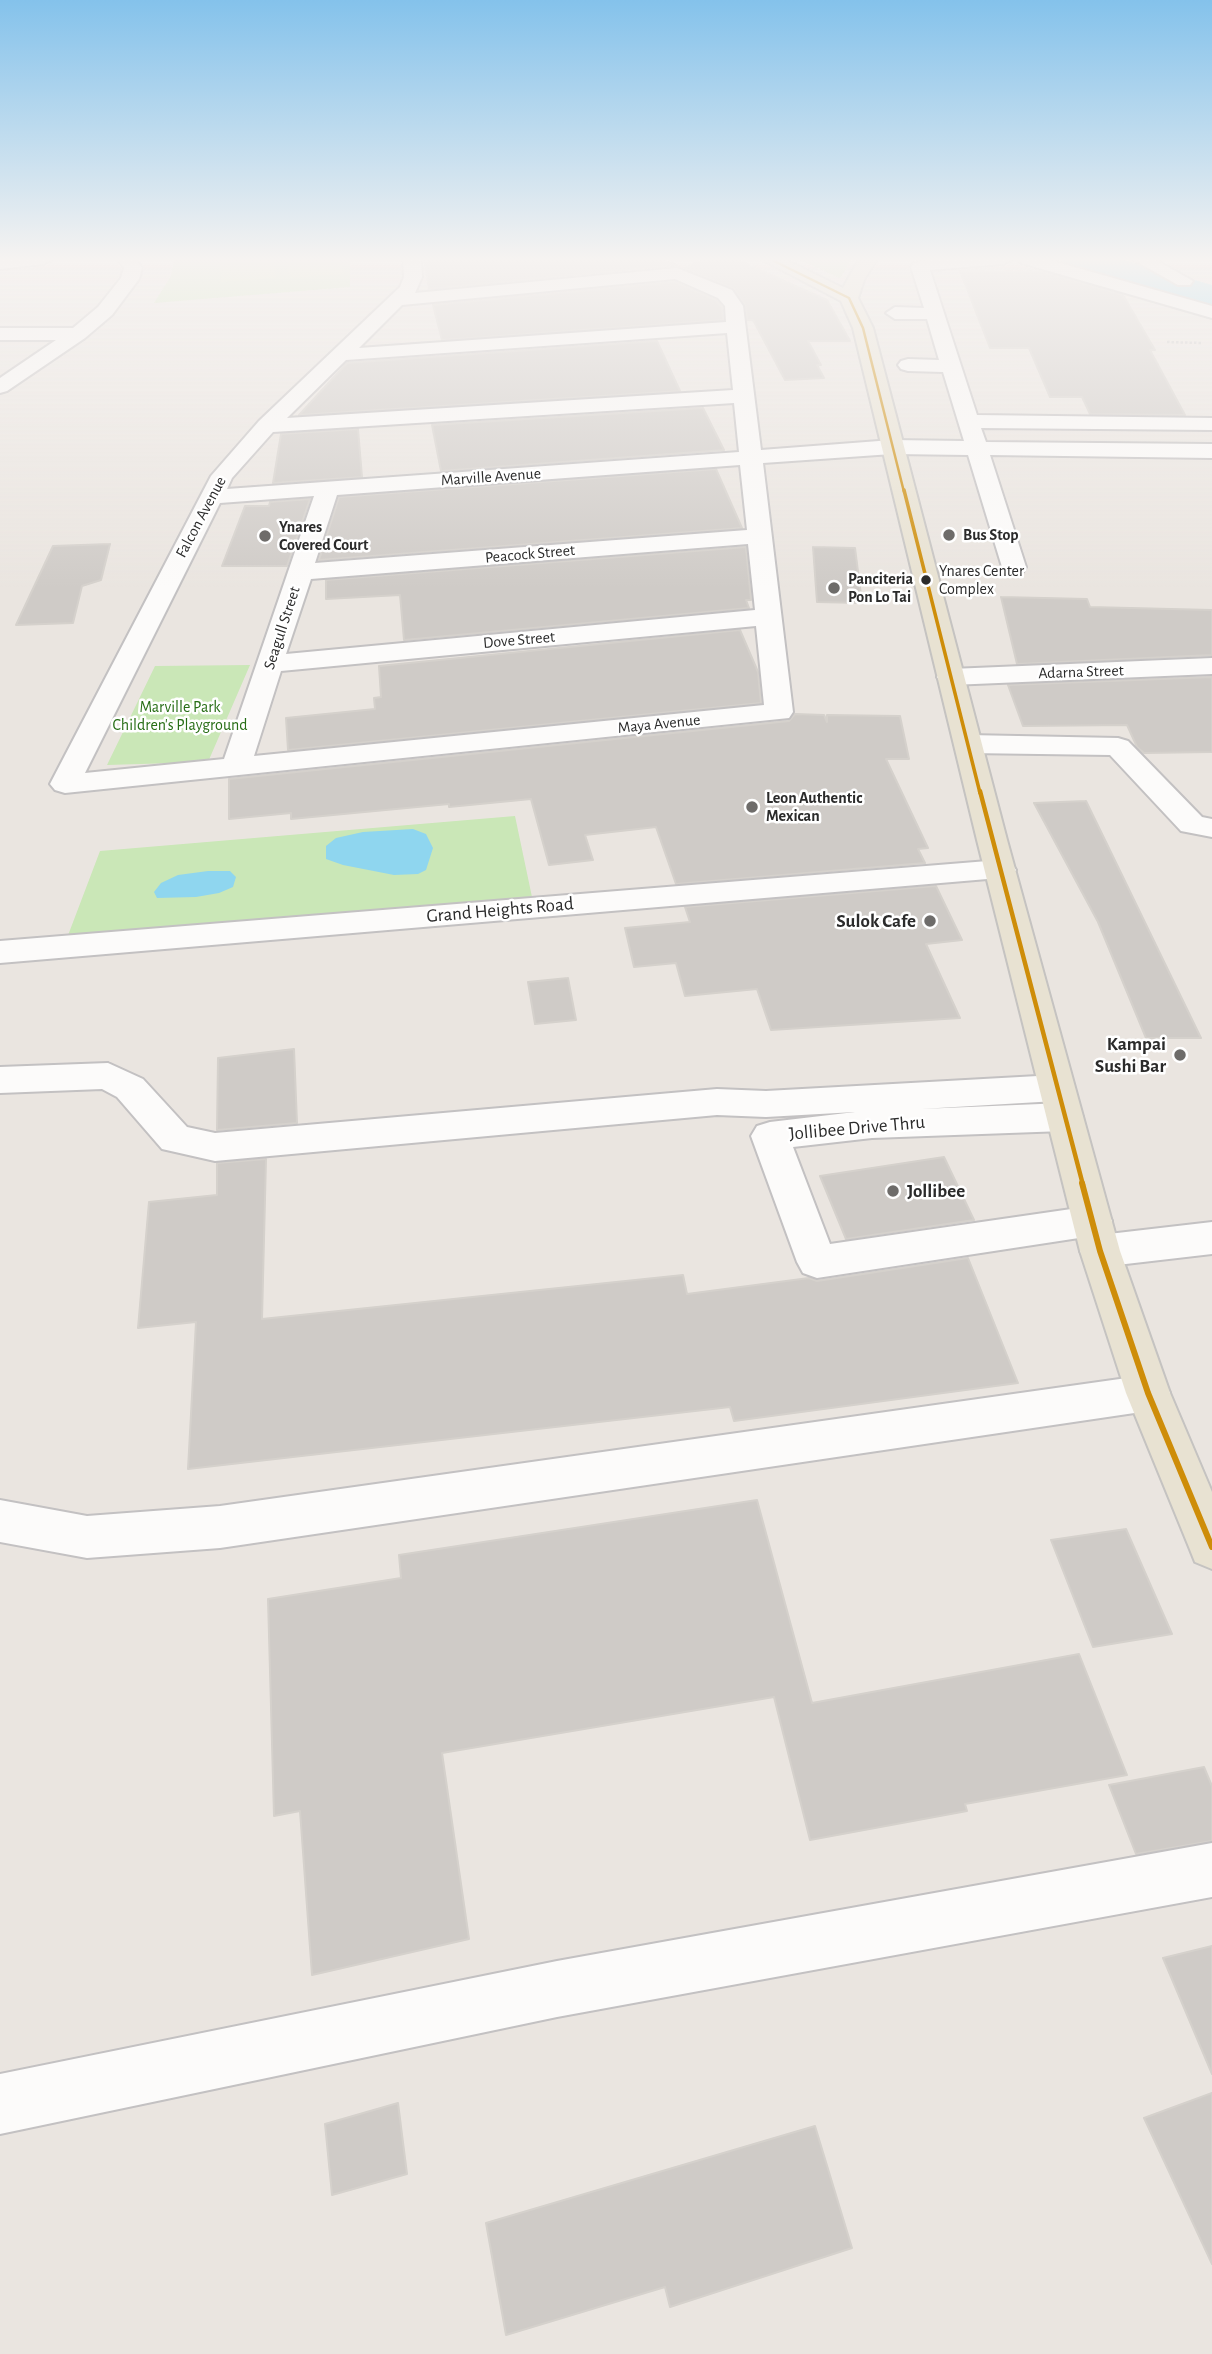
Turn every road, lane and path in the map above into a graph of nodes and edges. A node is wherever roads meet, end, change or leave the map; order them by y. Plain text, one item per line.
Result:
1 (27, 369) edge
2 (324, 369) edge
3 (741, 369) edge
4 (873, 369) edge
5 (951, 369) edge
6 (0, 387) edge
7 (744, 396) junction
8 (967, 421) junction
9 (1095, 422) junction
10 (1212, 424) edge
11 (267, 426) junction
12 (1109, 450) junction
13 (1212, 452) edge
14 (894, 454) junction
15 (978, 455) junction
16 (762, 458) junction
17 (1142, 458) junction
18 (1212, 466) edge
19 (328, 488) junction
20 (210, 497) junction
21 (760, 536) junction
22 (1014, 567) dead end
23 (300, 572) junction
24 (768, 617) junction
25 (270, 664) junction
26 (1212, 666) edge
27 (951, 677) junction
28 (968, 744) junction
29 (236, 767) junction
30 (65, 784) joint
31 (1212, 828) edge
32 (1000, 870) junction
33 (0, 952) edge
34 (0, 1080) edge
35 (1060, 1103) junction
36 (1096, 1236) junction
37 (1212, 1238) edge
38 (1148, 1393) junction
39 (0, 1521) edge
40 (1212, 1547) edge
41 (1212, 1871) edge
42 (0, 2104) edge

1 - 6 street
2 - 11 street, Falcon Avenue
3 - 7 street, Maya Avenue
4 - 14 main road
5 - 8 street
7 - 11 street
7 - 16 street, Maya Avenue
8 - 9 street
8 - 15 street
9 - 10 street
9 - 12 street
11 - 20 street, Falcon Avenue
12 - 15 street
12 - 17 street
13 - 17 street
14 - 15 street, Marville Avenue
14 - 16 street, Marville Avenue
14 - 27 main road
15 - 17 street
15 - 22 street
16 - 19 street, Marville Avenue
16 - 21 street, Maya Avenue
17 - 18 street
19 - 20 street, Marville Avenue
19 - 23 street, Seagull Street
20 - 30 street, Falcon Avenue
21 - 23 street, Peacock Street
21 - 24 street, Maya Avenue
23 - 25 street, Seagull Street
24 - 25 street, Dove Street
24 - 29 street, Maya Avenue
25 - 29 street, Seagull Street
26 - 27 street, Adarna Street
27 - 28 main road
28 - 31 street
28 - 32 main road
29 - 30 street, Maya Avenue
32 - 33 street, Grand Heights Road
32 - 35 main road
34 - 35 street
35 - 36 main road
35 - 36 street, Jollibee Drive Thru
36 - 37 street
36 - 38 main road
38 - 39 street
38 - 40 main road
41 - 42 street

